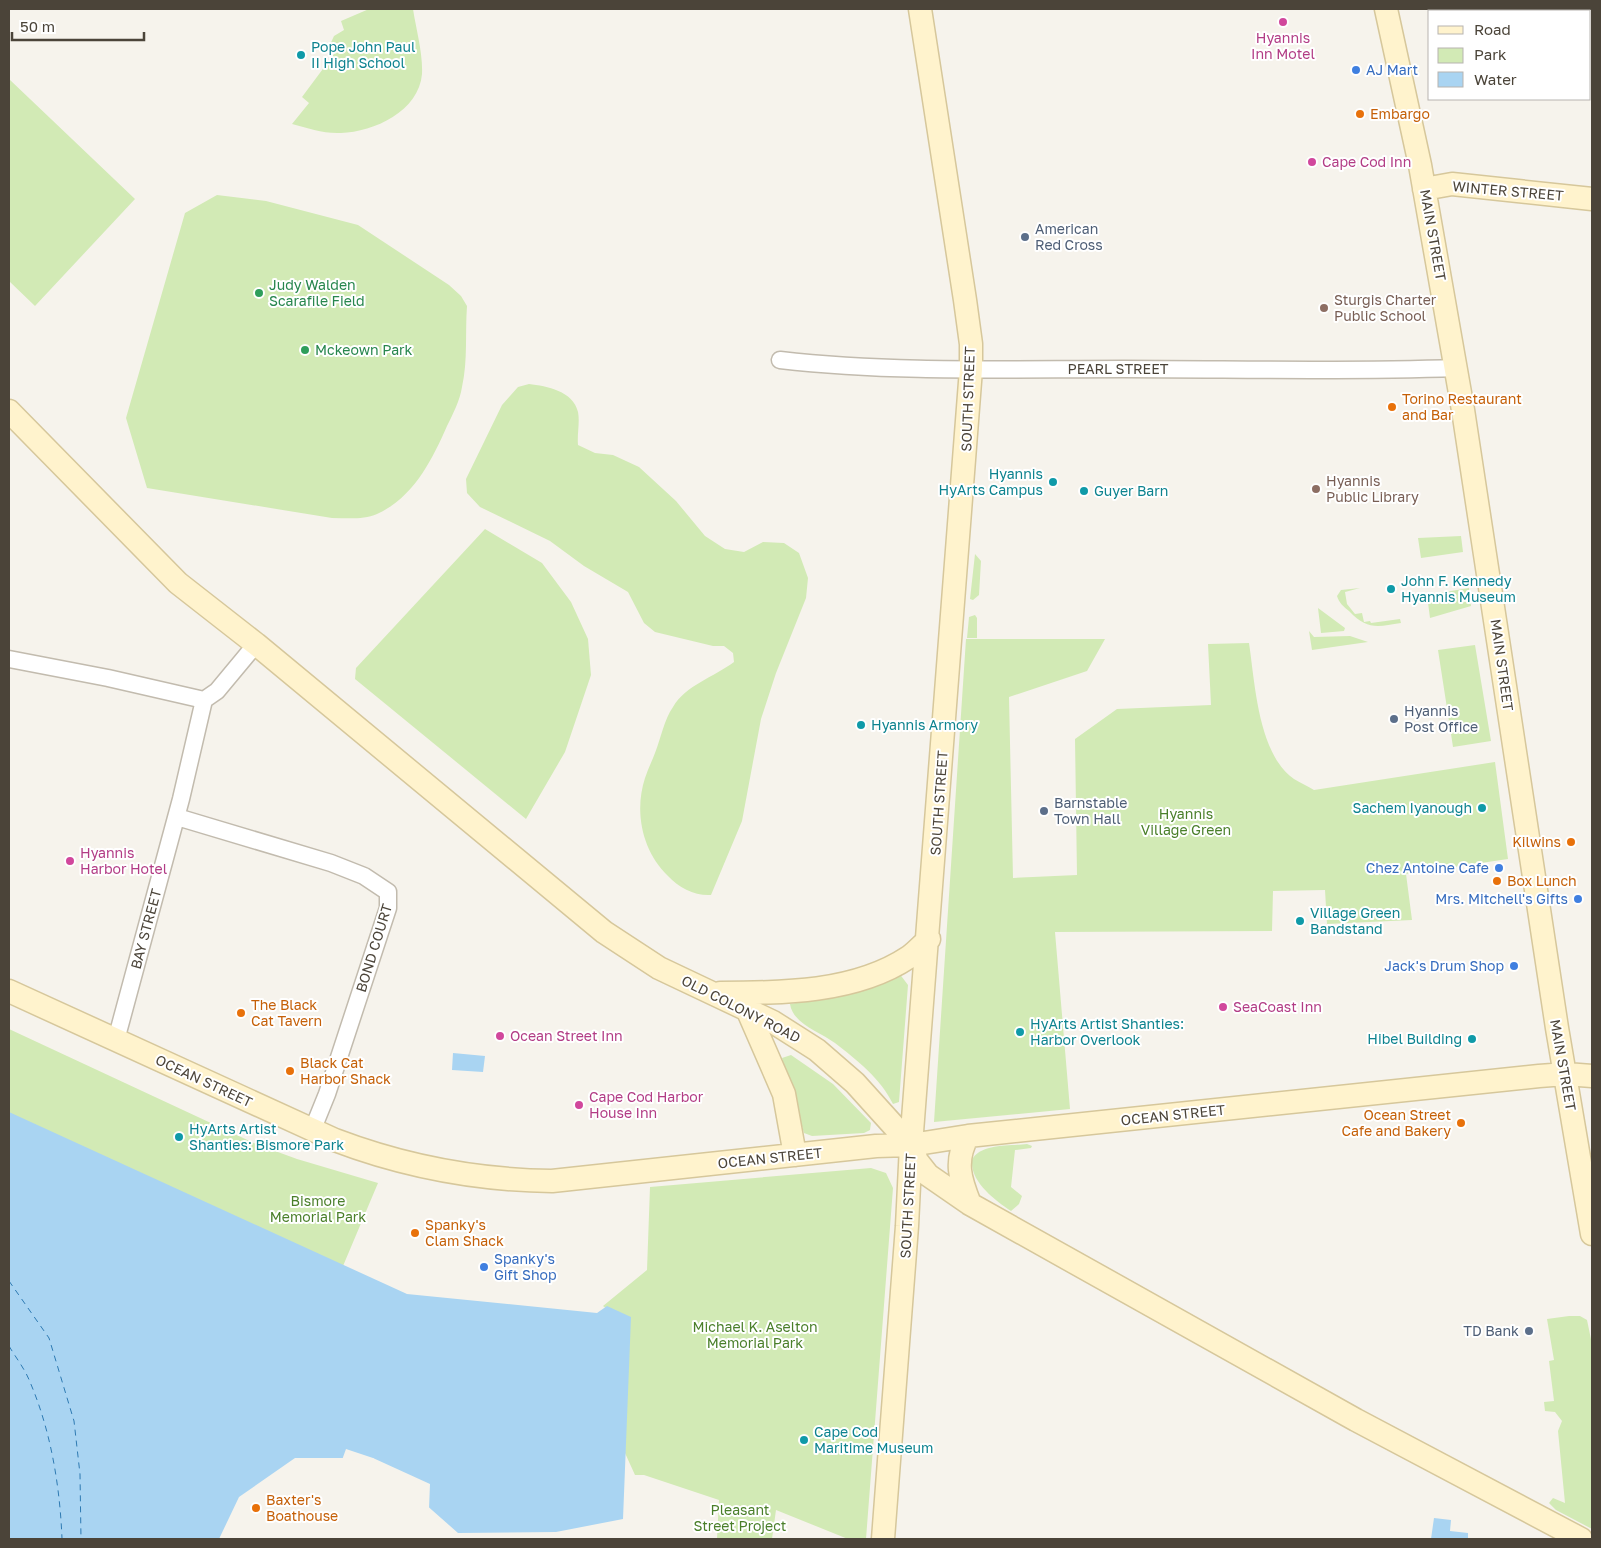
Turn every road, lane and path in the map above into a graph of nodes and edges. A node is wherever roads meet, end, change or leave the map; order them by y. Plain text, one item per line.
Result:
1 (920, 9) edge
2 (1386, 9) edge
3 (1424, 189) junction
4 (1592, 199) edge
5 (780, 360) dead end
6 (1456, 368) junction
7 (971, 369) junction
8 (9, 411) edge
9 (256, 644) junction
10 (9, 659) edge
11 (204, 700) junction
12 (177, 817) junction
13 (929, 939) junction
14 (9, 991) edge
15 (713, 993) junction
16 (747, 1009) junction
17 (116, 1040) junction
18 (1566, 1074) junction
19 (1592, 1076) edge
20 (312, 1131) junction
21 (968, 1136) junction
22 (911, 1145) junction
23 (795, 1155) junction
24 (970, 1204) junction
25 (1592, 1234) edge
26 (883, 1539) edge
27 (1581, 1539) edge

1 - 7 main road, SOUTH STREET
2 - 3 main road, MAIN STREET
3 - 4 main road, WINTER STREET
3 - 6 main road, MAIN STREET
5 - 7 street, PEARL STREET
6 - 7 street, PEARL STREET
6 - 18 main road, MAIN STREET
7 - 13 main road, SOUTH STREET
8 - 9 main road, OLD COLONY ROAD
9 - 11 street
9 - 15 main road, OLD COLONY ROAD
10 - 11 street
11 - 12 street, BAY STREET
12 - 17 street, BAY STREET
12 - 20 street, BOND COURT
13 - 15 main road
13 - 22 main road, SOUTH STREET
14 - 17 main road, OCEAN STREET
15 - 16 main road, OLD COLONY ROAD
16 - 22 main road, OLD COLONY ROAD
16 - 23 main road
17 - 20 main road, OCEAN STREET
18 - 19 main road, OCEAN STREET
18 - 21 main road, OCEAN STREET
18 - 25 main road, MAIN STREET
20 - 23 main road, OCEAN STREET
21 - 22 main road, OCEAN STREET
21 - 24 main road
22 - 23 main road, OCEAN STREET
22 - 24 main road, OLD COLONY ROAD
22 - 26 main road, SOUTH STREET
24 - 27 main road, OLD COLONY ROAD

